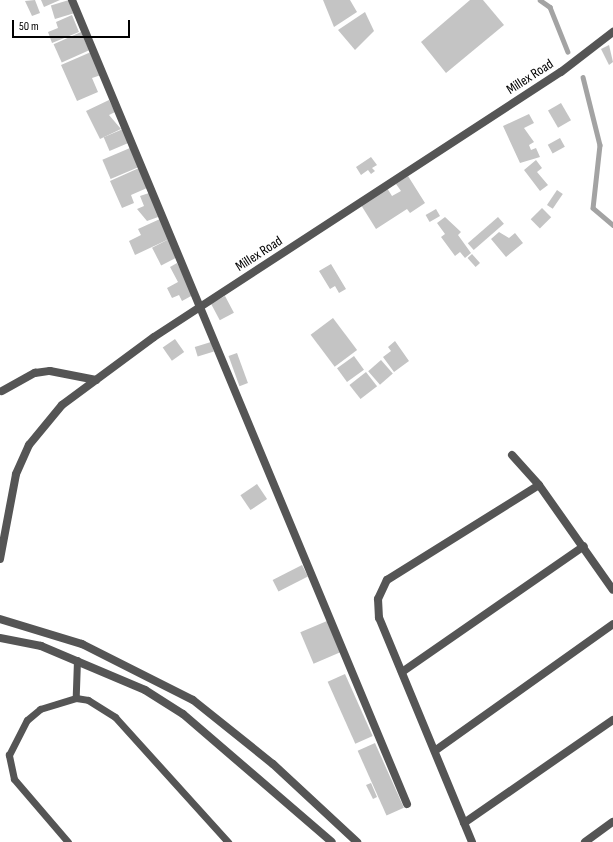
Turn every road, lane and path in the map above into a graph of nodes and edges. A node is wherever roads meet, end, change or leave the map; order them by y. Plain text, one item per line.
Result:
1 (72, 0) edge
2 (613, 32) edge
3 (202, 306) junction
4 (96, 380) junction
5 (1, 390) edge
6 (512, 455) dead end
7 (539, 484) junction
8 (584, 546) junction
9 (0, 559) edge
10 (613, 590) edge
11 (0, 619) edge
12 (613, 624) edge
13 (0, 638) edge
14 (77, 660) junction
15 (402, 672) junction
16 (76, 698) junction
17 (613, 720) edge
18 (436, 750) junction
19 (407, 804) dead end
20 (613, 822) edge
21 (464, 823) junction
22 (68, 842) edge
23 (228, 842) edge
24 (332, 842) edge
25 (357, 842) edge
26 (472, 842) edge
27 (585, 842) edge

1 - 3 street
2 - 3 street, Millex Road
3 - 4 street, Millex Road
3 - 19 street
4 - 5 street
4 - 9 street, Millex Road
6 - 7 street
7 - 8 street
7 - 15 street
8 - 10 street
8 - 15 street
11 - 25 street
12 - 18 street
13 - 14 street
14 - 16 lane
14 - 24 street
15 - 18 street
16 - 22 lane
16 - 23 lane
17 - 21 street
18 - 21 street
20 - 27 street
21 - 26 street

